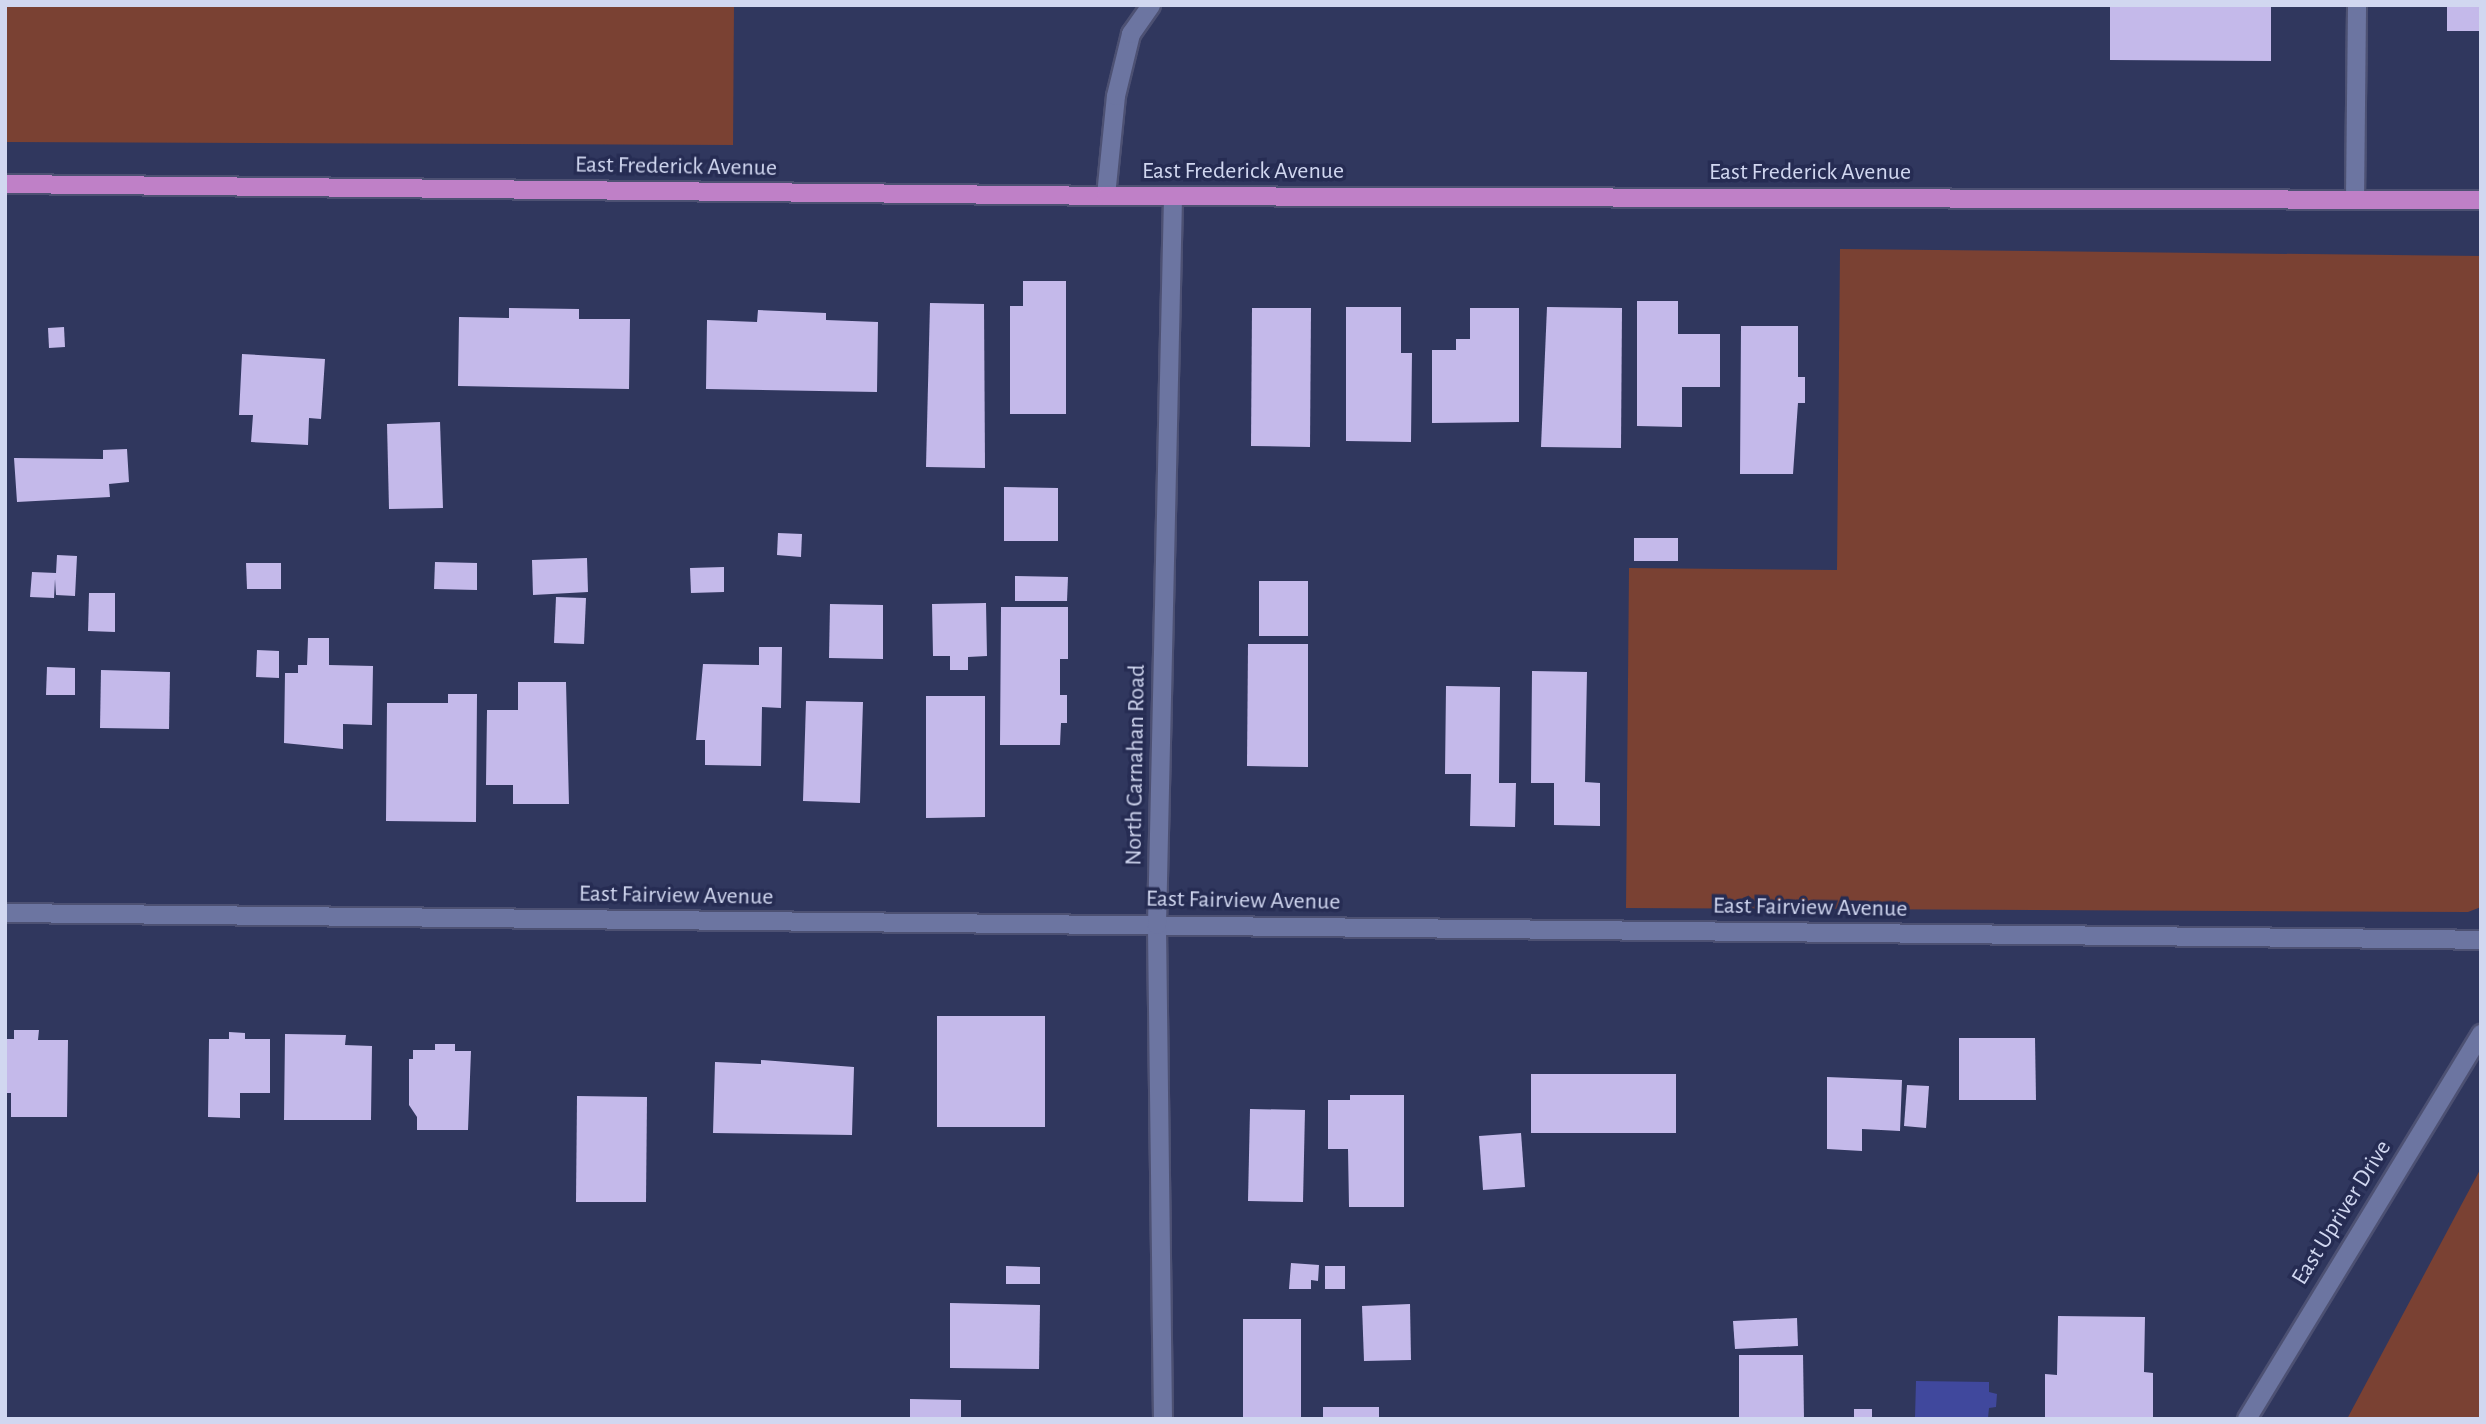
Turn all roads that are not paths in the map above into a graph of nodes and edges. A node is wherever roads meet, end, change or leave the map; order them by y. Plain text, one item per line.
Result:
1 (1151, 5) edge
2 (2357, 5) edge
3 (5, 184) edge
4 (1106, 196) junction
5 (1173, 196) junction
6 (2355, 200) junction
7 (2481, 200) edge
8 (5, 913) edge
9 (1157, 925) junction
10 (2481, 940) edge
11 (2481, 1034) edge
12 (1163, 1419) edge
13 (2247, 1419) edge

1 - 4 street
2 - 6 street
3 - 4 main road, East Frederick Avenue
4 - 5 main road, East Frederick Avenue
5 - 6 main road, East Frederick Avenue
5 - 9 street, North Carnahan Road
6 - 7 main road, East Frederick Avenue
8 - 9 street, East Fairview Avenue
9 - 10 street, East Fairview Avenue
9 - 12 street, North Carnahan Road
11 - 13 street, East Upriver Drive

